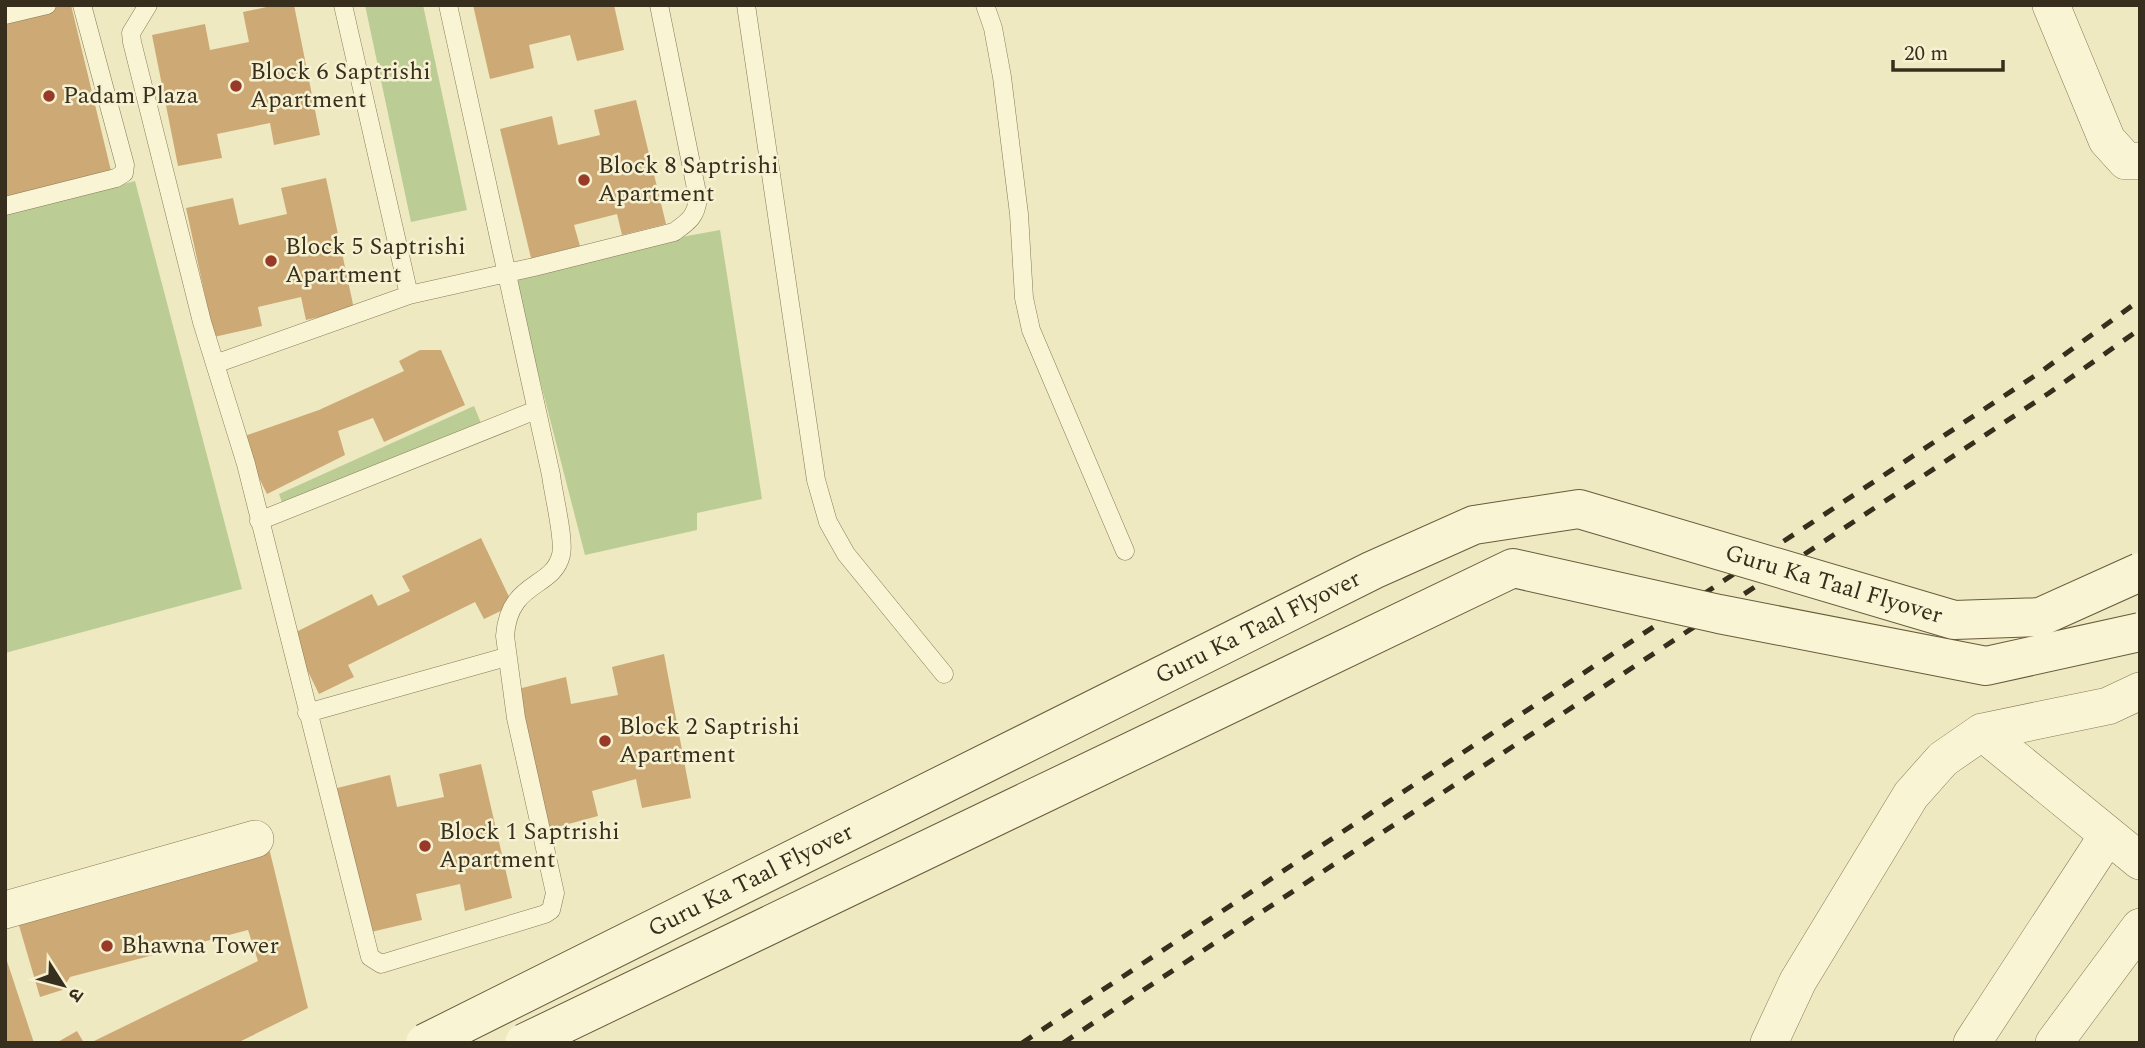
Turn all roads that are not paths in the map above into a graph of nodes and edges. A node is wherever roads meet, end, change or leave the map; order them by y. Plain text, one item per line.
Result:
1 (47, 5) edge
2 (82, 5) edge
3 (148, 5) edge
4 (343, 5) edge
5 (449, 5) edge
6 (659, 5) edge
7 (746, 5) edge
8 (985, 5) edge
9 (2052, 5) edge
10 (5, 15) edge
11 (2140, 161) edge
12 (5, 206) edge
13 (506, 272) junction
14 (410, 295) junction
15 (215, 364) junction
16 (536, 410) junction
17 (259, 521) junction
18 (1125, 551) dead end
19 (2140, 572) edge
20 (2140, 632) edge
21 (506, 657) junction
22 (944, 674) dead end
23 (2140, 691) edge
24 (307, 713) junction
25 (1982, 732) junction
26 (2108, 835) junction
27 (255, 839) dead end
28 (2140, 861) edge
29 (5, 910) edge
30 (2140, 927) edge
31 (425, 1043) edge
32 (524, 1043) edge
33 (1769, 1043) edge
34 (1972, 1043) edge
35 (2054, 1043) edge

1 - 10 lane
2 - 12 lane
3 - 15 lane
4 - 14 lane
5 - 13 lane
6 - 13 lane
7 - 22 lane
8 - 18 lane
9 - 11 street
13 - 14 lane
13 - 16 lane
14 - 15 lane
15 - 17 lane
16 - 17 lane
16 - 21 lane
17 - 24 lane
19 - 31 main road, Guru Ka Taal Flyover, bridge
20 - 32 main road, Guru Ka Taal Flyover, bridge
21 - 24 lane
21 - 24 lane
23 - 25 street
25 - 26 street
25 - 33 street
26 - 28 street
26 - 34 street
27 - 29 street
30 - 35 street

